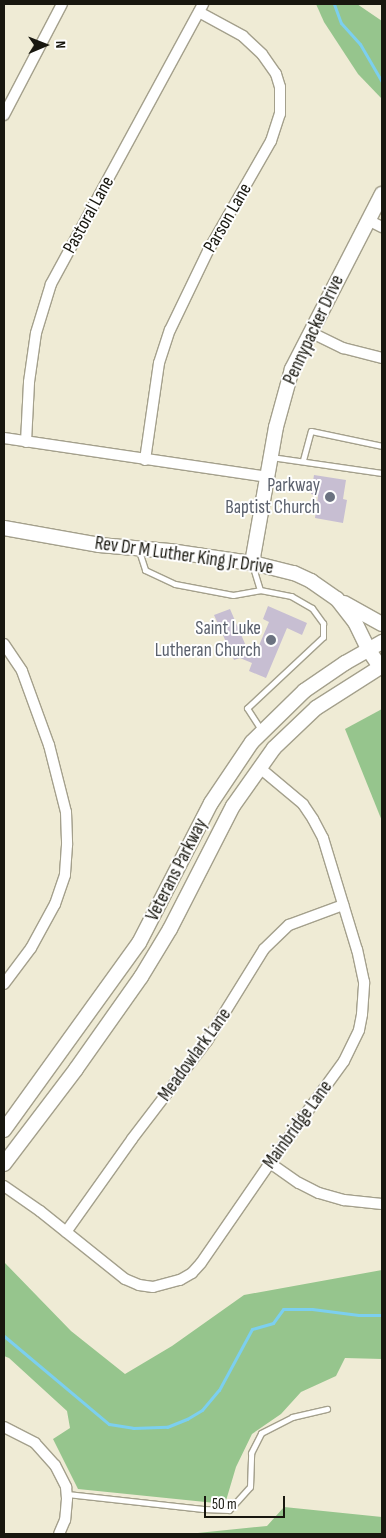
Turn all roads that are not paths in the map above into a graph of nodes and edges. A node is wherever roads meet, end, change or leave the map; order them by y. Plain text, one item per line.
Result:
1 (62, 4) edge
2 (201, 8) edge
3 (4, 115) edge
4 (382, 194) edge
5 (368, 220) junction
6 (382, 227) edge
7 (310, 332) junction
8 (382, 358) edge
9 (4, 438) edge
10 (26, 442) junction
11 (382, 446) edge
12 (271, 457) junction
13 (145, 460) junction
14 (303, 460) junction
15 (382, 473) edge
16 (268, 477) junction
17 (4, 528) edge
18 (138, 548) junction
19 (252, 564) junction
20 (260, 590) junction
21 (337, 599) junction
22 (382, 624) edge
23 (382, 642) edge
24 (4, 644) edge
25 (368, 649) junction
26 (381, 667) edge
27 (262, 731) junction
28 (260, 768) junction
29 (343, 905) junction
30 (4, 984) edge
31 (4, 1130) edge
32 (270, 1163) junction
33 (4, 1164) edge
34 (4, 1186) edge
35 (382, 1204) edge
36 (66, 1232) junction
37 (327, 1409) dead end
38 (4, 1427) edge
39 (67, 1494) junction
40 (59, 1534) edge

1 - 3 street
2 - 10 street, Pastoral Lane
2 - 13 street, Parson Lane
4 - 5 main road, Pennypacker Drive
5 - 6 street
5 - 7 main road, Pennypacker Drive
7 - 8 street
7 - 12 main road, Pennypacker Drive
9 - 10 street
10 - 13 street
11 - 14 lane
12 - 14 lane
12 - 16 main road, Pennypacker Drive
13 - 16 street
14 - 15 lane
16 - 19 main road, Pennypacker Drive
17 - 18 main road, Rev Dr M Luther King Jr Drive
18 - 19 main road, Rev Dr M Luther King Jr Drive
18 - 20 lane
19 - 20 lane
19 - 21 main road, Rev Dr M Luther King Jr Drive
20 - 27 lane
21 - 22 main road
21 - 25 main road, Rev Dr M Luther King Jr Drive
23 - 25 main road, Veterans Parkway
24 - 30 street
25 - 26 main road, Rev Dr M Luther King Jr Drive
25 - 27 main road, Veterans Parkway
26 - 28 main road
27 - 31 main road, Veterans Parkway
28 - 29 street, Mainbridge Lane
28 - 33 main road, Veterans Parkway
29 - 32 street, Mainbridge Lane
29 - 36 street, Meadowlark Lane
32 - 35 street
32 - 36 street, Mainbridge Lane
34 - 36 street, Mainbridge Lane
37 - 39 lane
38 - 39 street
39 - 40 street

